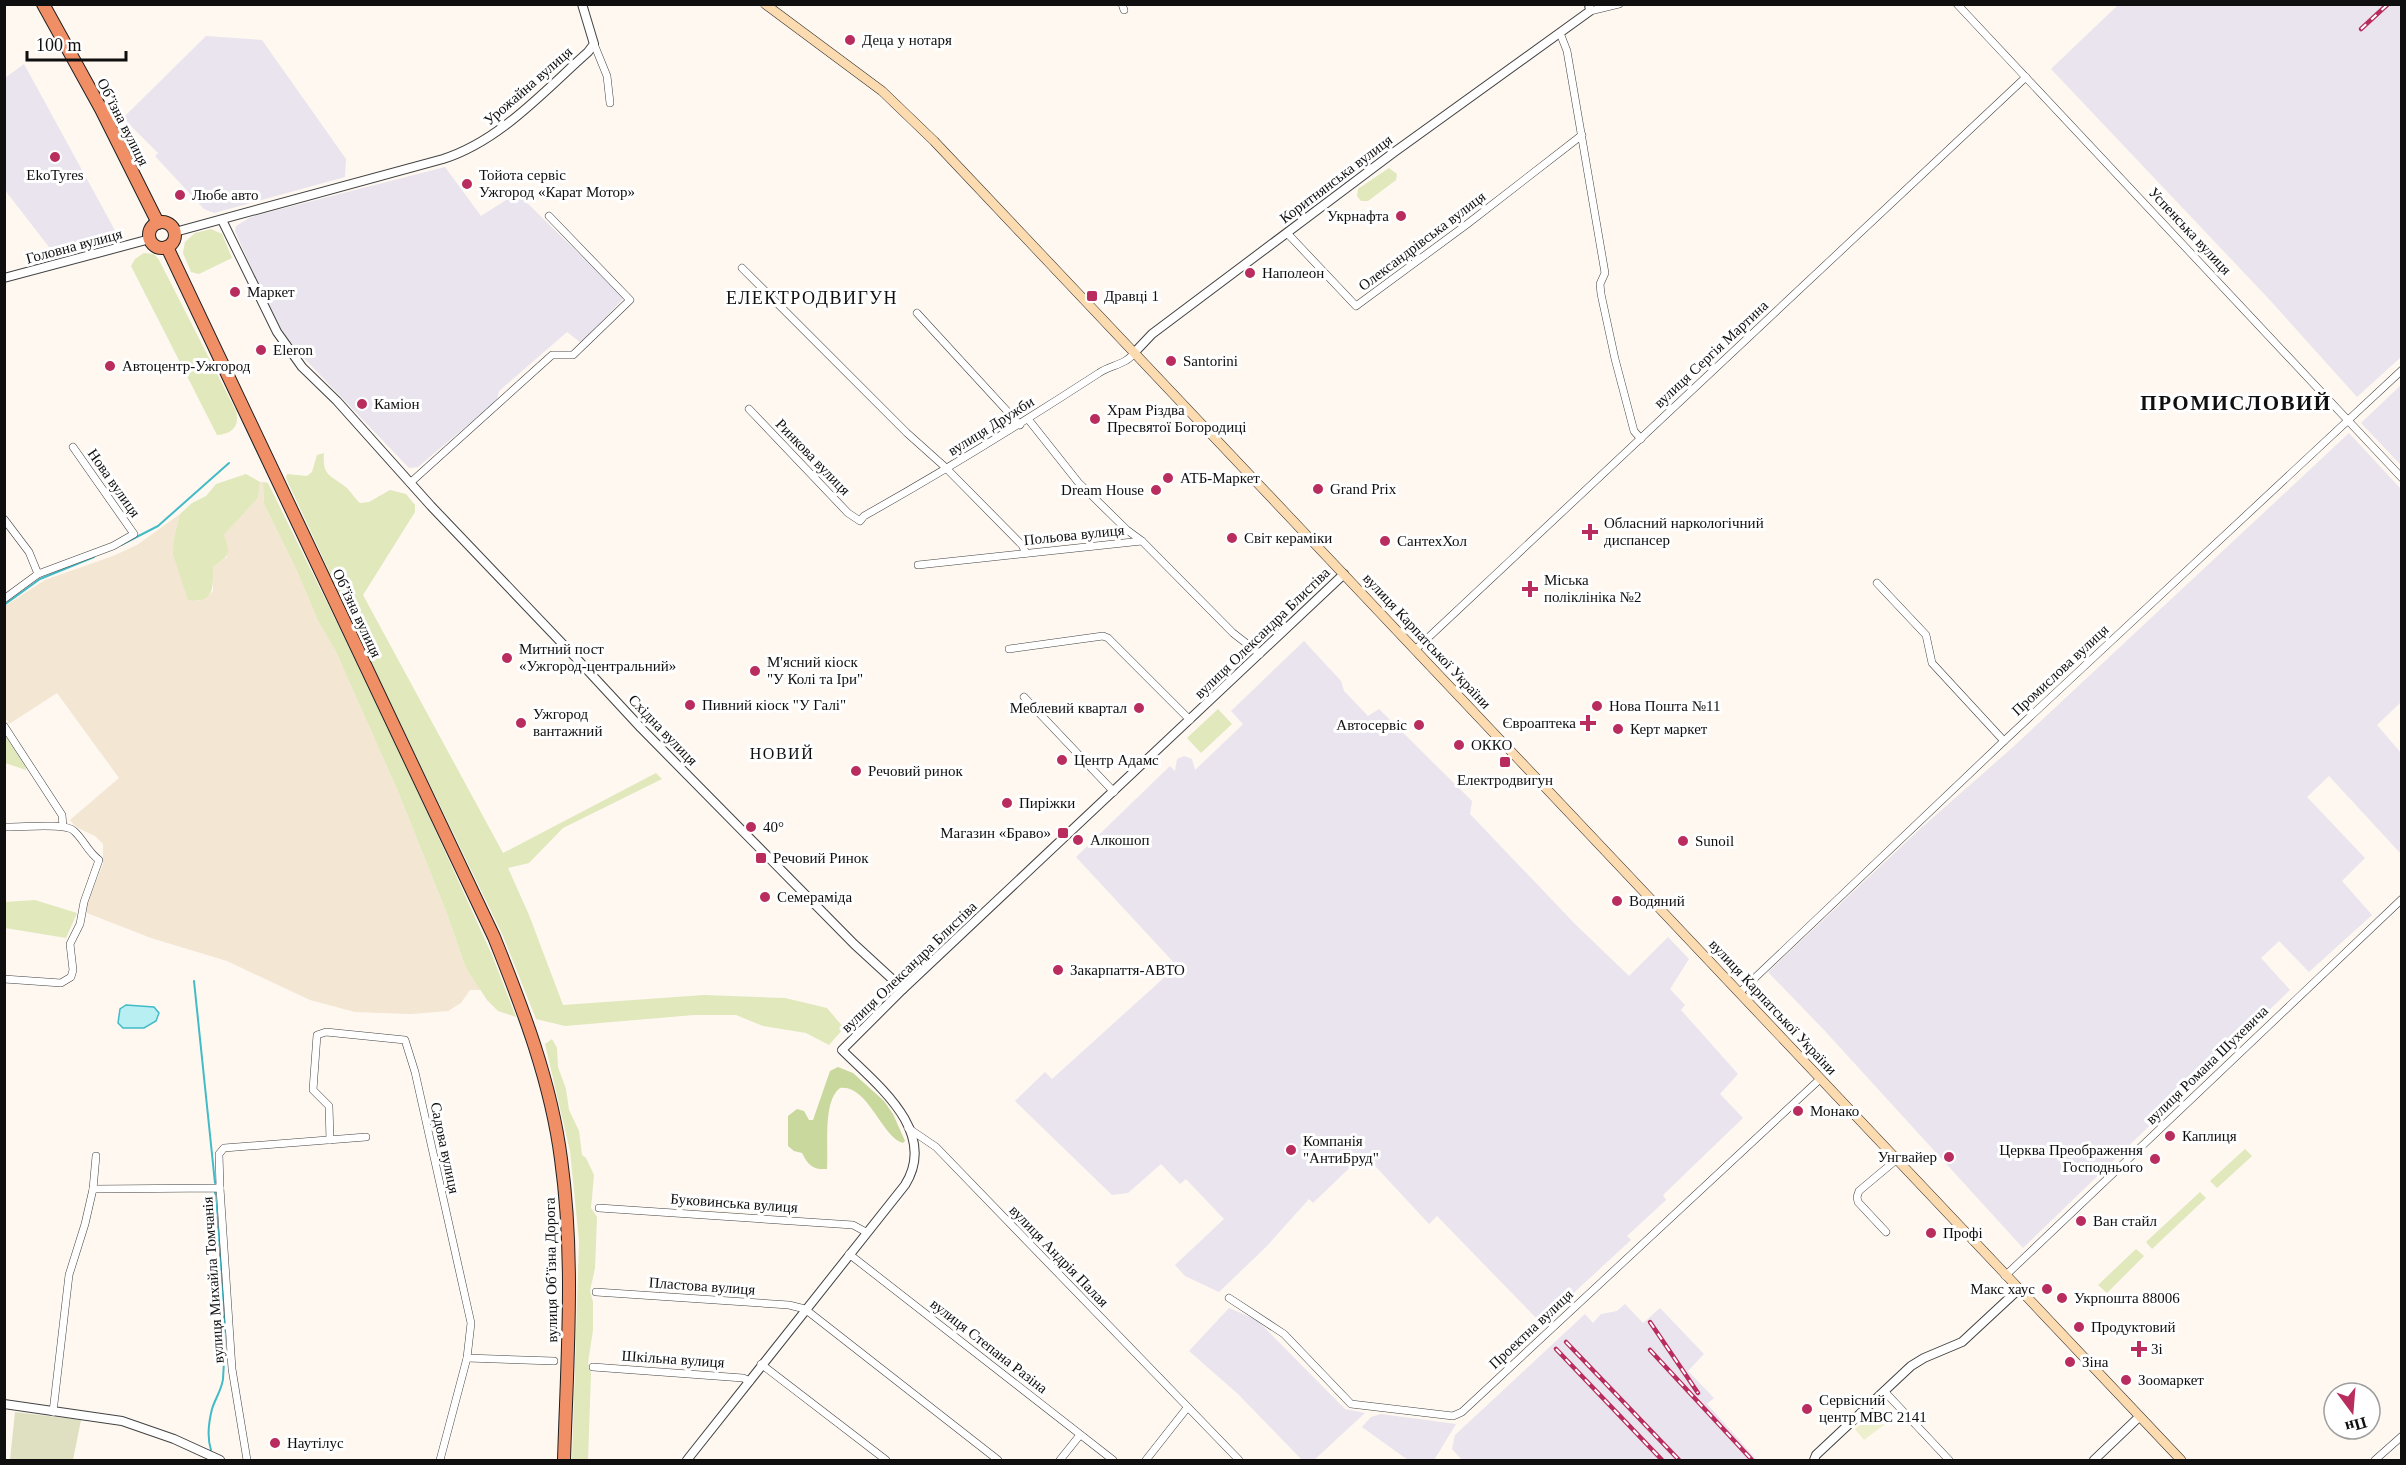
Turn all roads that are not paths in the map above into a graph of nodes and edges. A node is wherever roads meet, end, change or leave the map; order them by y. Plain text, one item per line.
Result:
1 (43, 4) edge
2 (582, 4) edge
3 (765, 4) edge
4 (1619, 4) edge
5 (1957, 4) edge
6 (1590, 8) edge
7 (1560, 33) junction
8 (594, 44) junction
9 (2026, 77) junction
10 (610, 103) dead end
11 (1582, 135) junction
12 (549, 216) dead end
13 (222, 220) junction
14 (158, 223) junction
15 (175, 232) junction
16 (1287, 233) junction
17 (150, 239) junction
18 (167, 247) junction
19 (742, 268) dead end
20 (4, 278) edge
21 (917, 313) dead end
22 (1134, 353) junction
23 (2402, 370) edge
24 (749, 409) dead end
25 (1028, 419) junction
26 (2347, 420) junction
27 (1020, 425) junction
28 (1641, 439) junction
29 (73, 447) dead end
30 (947, 469) junction
31 (2402, 477) edge
32 (410, 483) junction
33 (4, 519) edge
34 (860, 521) joint
35 (1142, 541) junction
36 (1026, 553) junction
37 (918, 565) dead end
38 (38, 574) junction
39 (1344, 574) junction
40 (1877, 583) dead end
41 (4, 599) edge
42 (1009, 649) dead end
43 (1415, 650) junction
44 (1260, 654) junction
45 (1024, 697) dead end
46 (1190, 720) junction
47 (4, 726) edge
48 (2004, 741) junction
49 (1114, 792) junction
50 (63, 826) junction
51 (4, 827) edge
52 (2402, 899) edge
53 (4, 979) edge
54 (903, 989) junction
55 (1739, 993) junction
56 (536, 1046) joint
57 (1820, 1079) junction
58 (908, 1128) junction
59 (366, 1137) dead end
60 (330, 1140) junction
61 (96, 1156) dead end
62 (1896, 1160) junction
63 (220, 1188) junction
64 (93, 1189) junction
65 (599, 1208) dead end
66 (866, 1232) junction
67 (1886, 1232) dead end
68 (849, 1254) junction
69 (2005, 1276) junction
70 (2018, 1290) junction
71 (596, 1292) dead end
72 (1229, 1298) dead end
73 (805, 1309) junction
74 (467, 1358) junction
75 (554, 1362) dead end
76 (761, 1364) junction
77 (593, 1366) dead end
78 (750, 1381) junction
79 (1884, 1391) junction
80 (4, 1404) edge
81 (1187, 1408) junction
82 (53, 1412) junction
83 (2139, 1417) junction
84 (1080, 1435) junction
85 (2402, 1436) edge
86 (220, 1461) edge
87 (247, 1461) edge
88 (440, 1461) edge
89 (564, 1461) edge
90 (687, 1461) edge
91 (886, 1461) edge
92 (999, 1461) edge
93 (1059, 1461) edge
94 (1113, 1461) edge
95 (1146, 1461) edge
96 (1239, 1461) edge
97 (1814, 1461) edge
98 (1949, 1461) edge
99 (2094, 1461) edge
100 (2181, 1461) edge
101 (2375, 1461) edge

1 - 14 highway, Обʼїзна вулиця
2 - 8 street, Урожайна вулиця
3 - 22 main road, вулиця Карпатської України
4 - 6 street
5 - 9 street, Успенська вулиця
6 - 7 street, Коритнянська вулиця
7 - 11 street
7 - 16 street, Коритнянська вулиця
8 - 10 street, Урожайна вулиця
8 - 13 street, Урожайна вулиця
9 - 26 street, Успенська вулиця
9 - 28 street, вулиця Сергія Мартина
11 - 16 street, Олександрівська вулиця
11 - 28 street
12 - 32 street
13 - 15 street
13 - 32 street, Східна вулиця
14 - 15 highway
14 - 17 highway
15 - 18 highway
16 - 22 street, Коритнянська вулиця
17 - 18 highway
17 - 20 street, Головна вулиця
18 - 56 highway, Обʼїзна вулиця
19 - 30 street
21 - 27 street
22 - 25 street, вулиця Дружби
22 - 39 main road, вулиця Карпатської України
23 - 26 street, Промислова вулиця
24 - 34 street, Ринкова вулиця
25 - 27 street, вулиця Дружби
25 - 35 street
26 - 31 street, Успенська вулиця
26 - 48 street, Промислова вулиця
27 - 30 street, вулиця Дружби
28 - 43 street, вулиця Сергія Мартина
29 - 38 street, Нова вулиця
30 - 34 street, вулиця Дружби
30 - 36 street
32 - 54 street, Східна вулиця
33 - 38 street
35 - 36 street, Польова вулиця
35 - 44 street, Польова вулиця
36 - 37 street, Польова вулиця
38 - 41 street
39 - 43 main road, вулиця Карпатської України
39 - 44 street, вулиця Олександра Блистіва
40 - 48 street
42 - 46 street
43 - 55 main road, вулиця Карпатської України
44 - 46 street, вулиця Олександра Блистіва
45 - 49 street
46 - 49 street, вулиця Олександра Блистіва
47 - 50 street
48 - 55 street, Промислова вулиця
49 - 54 street, вулиця Олександра Блистіва
50 - 51 street
50 - 53 street
52 - 69 street, вулиця Романа Шухевича
54 - 58 street, вулиця Олександра Блистіва
55 - 57 main road, вулиця Карпатської України
56 - 89 highway, вулиця Обʼїзна Дорога
57 - 62 main road, вулиця Карпатської України
57 - 72 street, Проектна вулиця
58 - 66 street, вулиця Олександра Блистіва
58 - 81 street, вулиця Андрія Палая
59 - 60 street
60 - 63 street
60 - 74 street, Садова вулиця
61 - 64 street
62 - 67 street
62 - 69 main road, вулиця Карпатської України
63 - 64 street, вулиця Михайла Томчанія
63 - 87 street, вулиця Михайла Томчанія
64 - 82 street
65 - 66 street, Буковинська вулиця
66 - 68 street, вулиця Олександра Блистіва
68 - 73 street, вулиця Олександра Блистіва
68 - 84 street, вулиця Степана Разіна
69 - 70 main road, вулиця Карпатської України
70 - 79 street
70 - 83 main road, вулиця Карпатської України
71 - 73 street, Пластова вулиця
73 - 76 street, вулиця Олександра Блистіва
73 - 92 street
74 - 75 street
74 - 88 street, Садова вулиця
76 - 78 street, вулиця Олександра Блистіва
76 - 91 street
77 - 78 street, Шкільна вулиця
78 - 90 street, вулиця Олександра Блистіва
79 - 97 street
79 - 98 street
80 - 82 street
81 - 95 street
81 - 96 street, вулиця Андрія Палая
82 - 86 street
83 - 99 street
83 - 100 main road, вулиця Карпатської України
84 - 93 street
84 - 94 street, вулиця Степана Разіна
85 - 101 street

